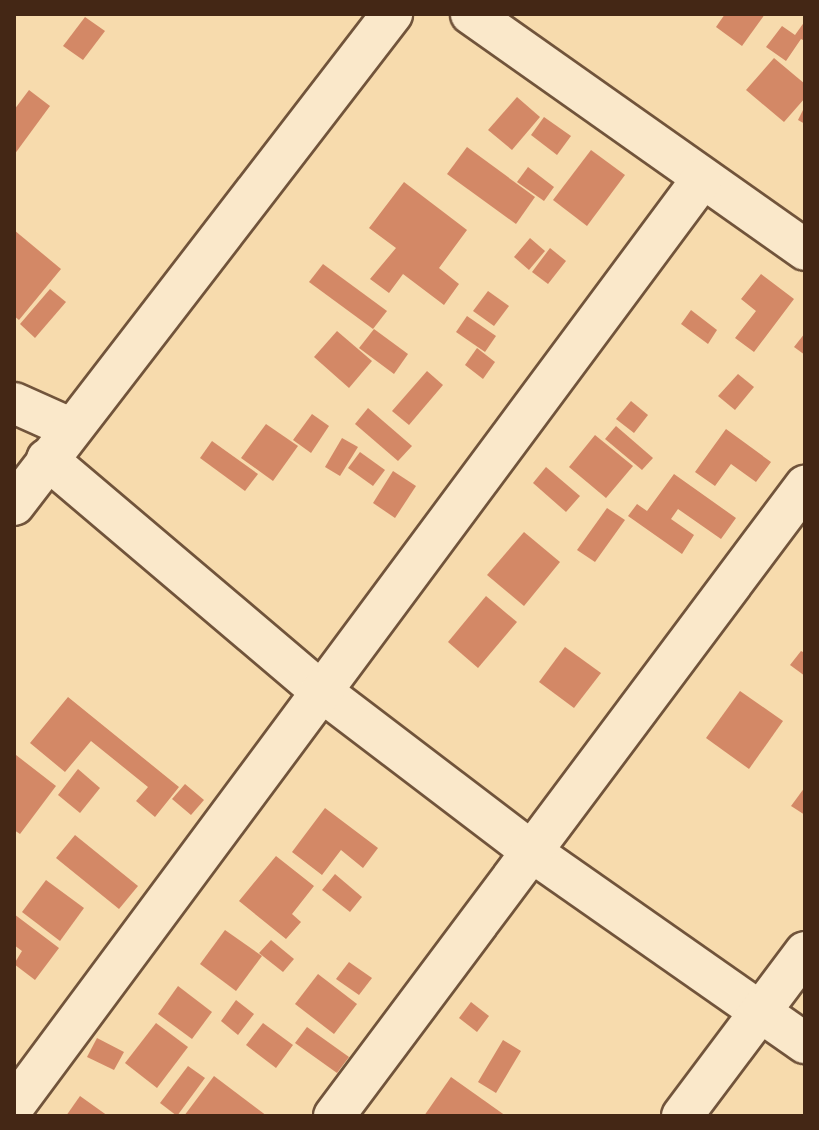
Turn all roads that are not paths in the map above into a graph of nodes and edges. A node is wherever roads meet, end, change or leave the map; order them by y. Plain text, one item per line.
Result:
1 (392, 14) edge
2 (471, 14) edge
3 (702, 179) junction
4 (805, 250) edge
5 (14, 403) edge
6 (58, 443) junction
7 (805, 486) edge
8 (14, 505) edge
9 (321, 691) junction
10 (532, 852) junction
11 (805, 952) edge
12 (760, 1010) junction
13 (805, 1043) edge
14 (14, 1106) edge
15 (334, 1116) edge
16 (682, 1116) edge

1 - 6 street
2 - 3 street
3 - 4 street
3 - 9 street
5 - 6 street
6 - 8 street
6 - 9 street
7 - 10 street
9 - 10 street
9 - 14 street
10 - 12 street
10 - 15 street
11 - 12 street
12 - 13 street
12 - 16 street

